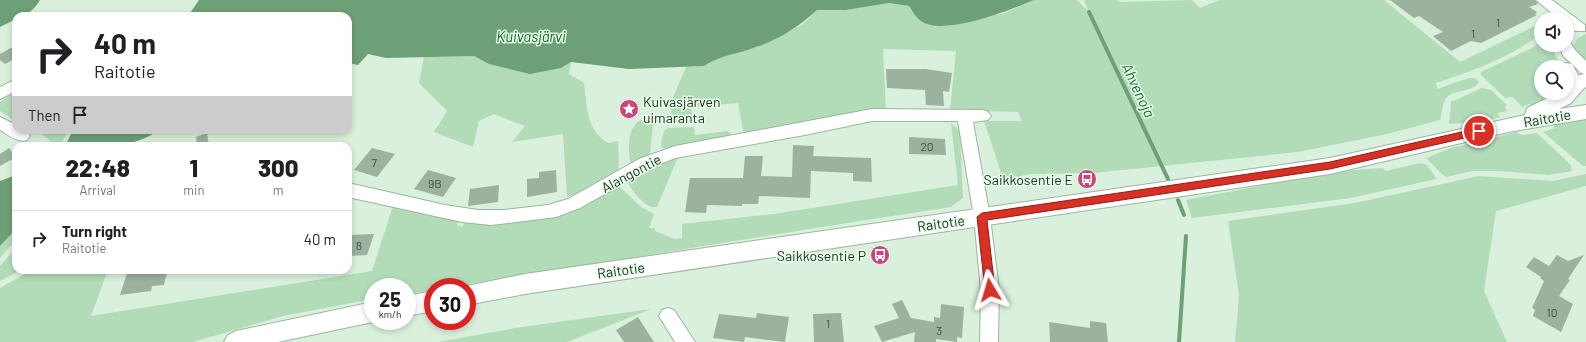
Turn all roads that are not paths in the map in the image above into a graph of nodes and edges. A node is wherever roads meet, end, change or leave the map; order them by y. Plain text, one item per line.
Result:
1 (1543, 0) edge
2 (1583, 28) edge
3 (1574, 32) edge
4 (1568, 52) edge
5 (1580, 80) edge
6 (12, 86) edge
7 (0, 94) edge
8 (1586, 108) edge
9 (1586, 112) edge
10 (983, 116) dead end
11 (965, 118) junction
12 (0, 123) edge
13 (1508, 125) junction
14 (12, 130) edge
15 (19, 134) edge
16 (22, 136) dead end
17 (352, 191) edge
18 (982, 217) junction
19 (476, 293) edge
20 (364, 314) edge
21 (668, 316) dead end
22 (271, 337) edge
23 (236, 342) edge
24 (686, 342) edge
25 (990, 342) edge

1 - 2 street
2 - 3 street
4 - 5 street
5 - 8 main road
5 - 13 main road, Raitotie
6 - 7 street
9 - 13 main road, Raitotie
10 - 11 street, Alangontie
11 - 17 street, Alangontie
11 - 18 street
12 - 14 street
13 - 18 main road, Raitotie
15 - 16 street
18 - 19 main road, Raitotie
18 - 25 street
20 - 22 main road
21 - 24 street
22 - 23 main road

